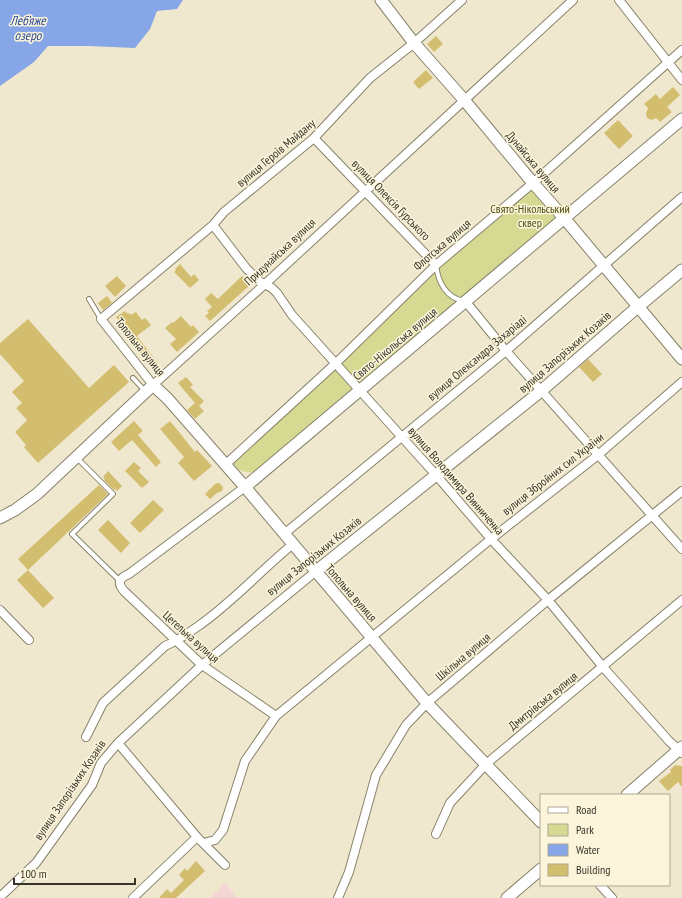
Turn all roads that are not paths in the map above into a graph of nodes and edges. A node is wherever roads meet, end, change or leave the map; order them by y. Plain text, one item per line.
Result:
1 (381, 0) edge
2 (462, 0) edge
3 (573, 0) edge
4 (619, 0) edge
5 (414, 43) junction
6 (682, 50) edge
7 (668, 63) junction
8 (682, 80) edge
9 (464, 101) junction
10 (682, 119) edge
11 (314, 138) junction
12 (533, 183) junction
13 (365, 191) junction
14 (682, 197) edge
15 (565, 219) junction
16 (213, 225) junction
17 (436, 265) junction
18 (603, 266) junction
19 (682, 270) edge
20 (265, 284) junction
21 (88, 299) dead end
22 (466, 302) junction
23 (638, 307) junction
24 (101, 319) junction
25 (506, 351) junction
26 (682, 359) edge
27 (335, 364) junction
28 (133, 378) dead end
29 (682, 382) edge
30 (149, 388) junction
31 (360, 390) junction
32 (541, 391) junction
33 (401, 436) junction
34 (598, 454) junction
35 (76, 456) junction
36 (225, 465) junction
37 (436, 475) junction
38 (246, 487) junction
39 (682, 491) edge
40 (651, 515) junction
41 (0, 518) edge
42 (284, 534) junction
43 (491, 539) junction
44 (293, 544) junction
45 (682, 549) edge
46 (315, 572) junction
47 (120, 581) junction
48 (548, 600) junction
49 (682, 600) edge
50 (0, 610) edge
51 (372, 637) junction
52 (29, 640) dead end
53 (176, 642) junction
54 (202, 665) junction
55 (603, 667) junction
56 (427, 703) junction
57 (276, 716) junction
58 (86, 737) dead end
59 (118, 742) junction
60 (681, 750) edge
61 (486, 764) junction
62 (628, 794) edge
63 (540, 821) edge
64 (436, 834) dead end
65 (197, 837) junction
66 (204, 844) junction
67 (225, 865) dead end
68 (540, 870) edge
69 (601, 886) edge
70 (0, 897) edge
71 (133, 898) edge
72 (338, 898) edge
73 (507, 898) edge
74 (612, 898) edge

1 - 5 main road, Дунайська вулиця
2 - 5 street, вулиця Героїв Майдану
3 - 9 street, Придунайська вулиця
4 - 7 street
5 - 9 main road, Дунайська вулиця
5 - 11 street, вулиця Героїв Майдану
6 - 7 street, Флотська вулиця
7 - 8 street
7 - 12 street, Флотська вулиця
9 - 12 main road, Дунайська вулиця
9 - 13 street, Придунайська вулиця
10 - 15 main road, Свято-Нікольська вулиця
11 - 13 street, вулиця Олексія Гурського
11 - 16 street, вулиця Героїв Майдану
12 - 15 main road, Дунайська вулиця
12 - 17 street, Флотська вулиця
13 - 17 street, вулиця Олексія Гурського
13 - 20 street, Придунайська вулиця
14 - 18 street, вулиця Олександра Захаріаді
15 - 18 main road, Дунайська вулиця
15 - 22 main road, Свято-Нікольська вулиця
16 - 20 street, вулиця Володимира Винниченка
16 - 24 street, вулиця Героїв Майдану
17 - 22 lane, вулиця Олексія Гурського
17 - 27 street, Флотська вулиця
18 - 23 main road, Дунайська вулиця
18 - 25 street, вулиця Олександра Захаріаді
19 - 23 main road, вулиця Запорізьких Козаків
20 - 27 street, вулиця Володимира Винниченка
20 - 30 street, Придунайська вулиця
21 - 24 lane
22 - 25 street, вулиця Олексія Гурського
22 - 31 main road, Свято-Нікольська вулиця
23 - 26 main road, Дунайська вулиця
23 - 32 main road, вулиця Запорізьких Козаків
24 - 30 street, Топольна вулиця
25 - 32 street, вулиця Олексія Гурського
25 - 33 street, вулиця Олександра Захаріаді
27 - 31 street, вулиця Володимира Винниченка
27 - 36 street, Флотська вулиця
28 - 30 lane
29 - 34 street, вулиця Збройних сил України
30 - 35 main road, Придунайська вулиця
30 - 36 main road, Топольна вулиця
31 - 33 street, вулиця Володимира Винниченка
31 - 38 main road, Свято-Нікольська вулиця
32 - 34 street, вулиця Олексія Гурського
32 - 37 main road, вулиця Запорізьких Козаків
33 - 37 street, вулиця Володимира Винниченка
33 - 42 street, вулиця Олександра Захаріаді
34 - 40 street, вулиця Олексія Гурського
34 - 43 street, вулиця Збройних сил України
35 - 41 main road, Придунайська вулиця
35 - 47 lane
36 - 38 main road, Топольна вулиця
37 - 43 street, вулиця Володимира Винниченка
37 - 46 main road, вулиця Запорізьких Козаків
38 - 42 main road, Топольна вулиця
38 - 47 street, Свято-Нікольська вулиця
39 - 40 street, Шкільна вулиця
40 - 45 street, вулиця Олексія Гурського
40 - 48 street, Шкільна вулиця
42 - 44 main road, Топольна вулиця
43 - 48 street, вулиця Володимира Винниченка
43 - 51 street, вулиця Збройних сил України
44 - 46 main road, Топольна вулиця
44 - 53 street
46 - 51 main road, Топольна вулиця
46 - 54 street, вулиця Запорізьких Козаків
47 - 53 street, Цегельна вулиця
48 - 55 street, вулиця Володимира Винниченка
48 - 56 street, Шкільна вулиця
49 - 55 street, Дмитрівська вулиця
50 - 52 street
51 - 56 main road, Топольна вулиця
51 - 57 street, вулиця Збройних сил України
53 - 54 street, Цегельна вулиця
53 - 58 street
54 - 57 street, Цегельна вулиця
54 - 59 street, вулиця Запорізьких Козаків
55 - 60 street, вулиця Володимира Винниченка
55 - 61 street, Дмитрівська вулиця
56 - 61 main road, Топольна вулиця
56 - 72 street, Шкільна вулиця
57 - 66 street, вулиця Збройних сил України
59 - 65 street
59 - 70 street, вулиця Запорізьких Козаків
60 - 62 main road
61 - 63 main road, Топольна вулиця
61 - 64 street, Дмитрівська вулиця
65 - 66 street
65 - 71 street
66 - 67 street
68 - 73 main road
69 - 74 street

